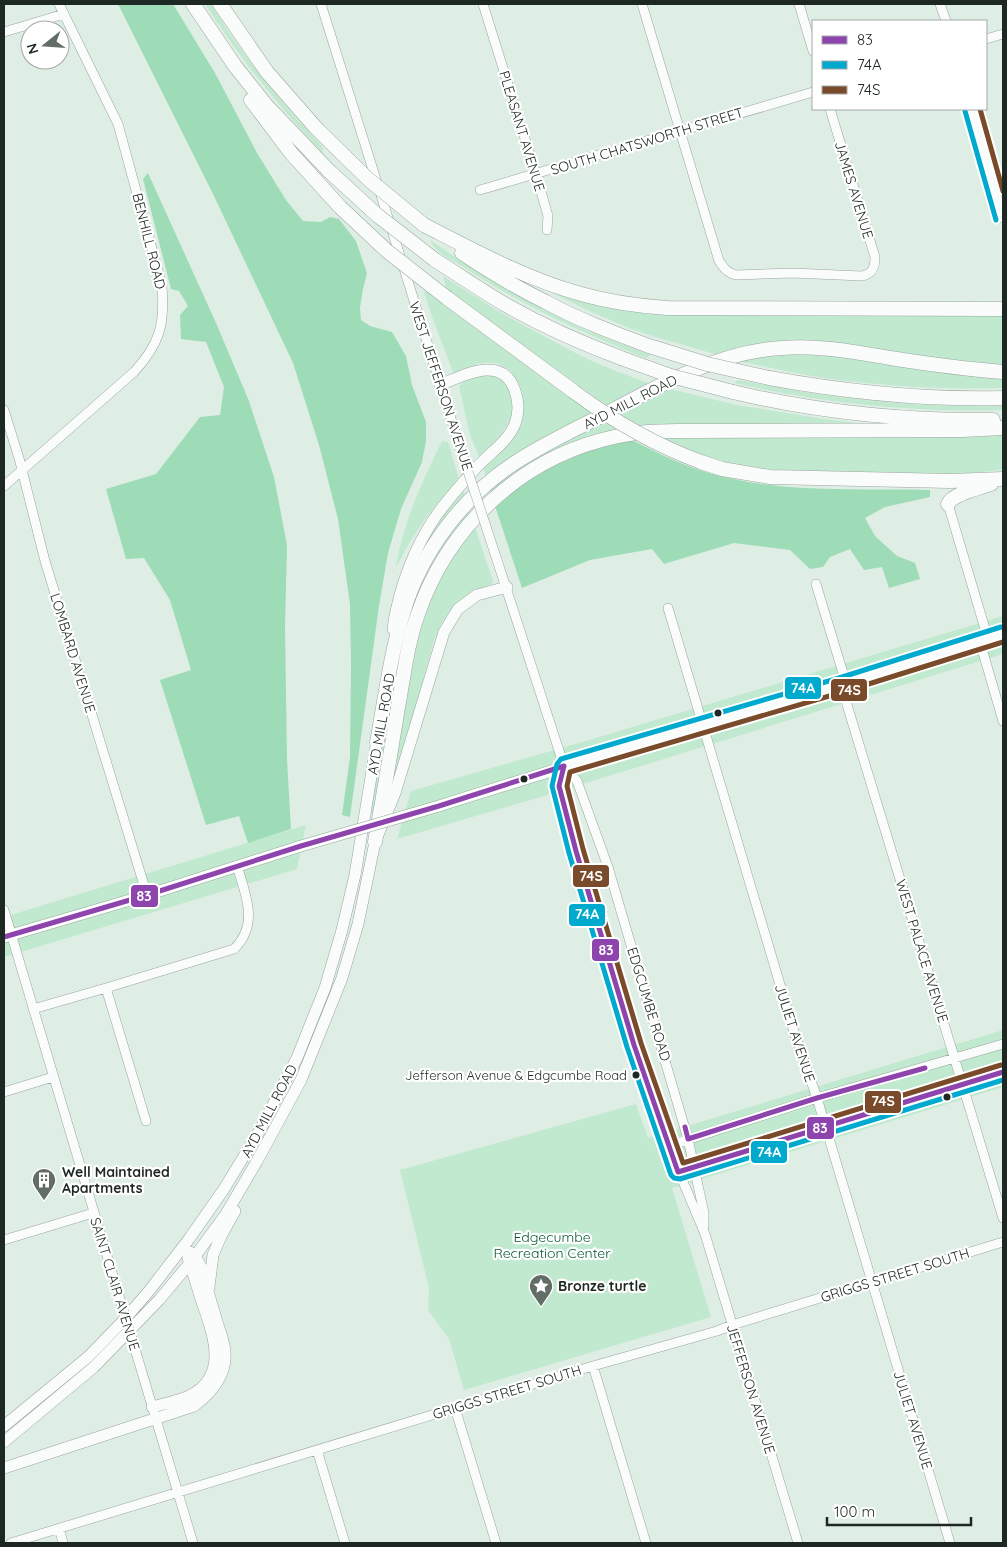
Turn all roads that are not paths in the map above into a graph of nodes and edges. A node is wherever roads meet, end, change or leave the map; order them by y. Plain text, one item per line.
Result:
1 (59, 4) edge
2 (193, 4) edge
3 (220, 4) edge
4 (321, 4) edge
5 (483, 4) edge
6 (642, 4) edge
7 (799, 4) edge
8 (940, 4) edge
9 (64, 14) junction
10 (946, 20) edge
11 (4, 32) edge
12 (1003, 34) edge
13 (987, 39) edge
14 (218, 40) junction
15 (812, 49) edge
16 (812, 92) edge
17 (830, 110) edge
18 (972, 110) edge
19 (680, 132) junction
20 (536, 174) junction
21 (480, 190) dead end
22 (1003, 218) edge
23 (424, 225) junction
24 (547, 230) dead end
25 (1003, 309) edge
26 (1003, 372) edge
27 (440, 385) junction
28 (1003, 398) edge
29 (4, 410) edge
30 (1003, 420) edge
31 (1003, 428) edge
32 (22, 471) junction
33 (1003, 479) edge
34 (4, 486) edge
35 (949, 510) joint
36 (816, 584) dead end
37 (507, 587) junction
38 (668, 608) dead end
39 (1003, 634) edge
40 (984, 640) junction
41 (843, 684) junction
42 (1003, 721) edge
43 (702, 726) junction
44 (377, 742) junction
45 (564, 766) junction
46 (375, 842) junction
47 (237, 866) junction
48 (147, 895) junction
49 (4, 910) edge
50 (7, 936) edge
51 (106, 988) junction
52 (33, 1009) junction
53 (1003, 1044) edge
54 (955, 1059) junction
55 (1003, 1072) edge
56 (53, 1077) junction
57 (962, 1084) junction
58 (4, 1092) edge
59 (816, 1098) junction
60 (146, 1121) dead end
61 (825, 1127) junction
62 (688, 1139) junction
63 (668, 1146) junction
64 (257, 1161) junction
65 (694, 1167) junction
66 (678, 1172) junction
67 (94, 1213) junction
68 (1003, 1218) edge
69 (705, 1234) junction
70 (4, 1240) edge
71 (1003, 1242) edge
72 (184, 1247) junction
73 (192, 1259) junction
74 (872, 1282) junction
75 (208, 1292) junction
76 (732, 1325) junction
77 (593, 1366) junction
78 (455, 1408) junction
79 (154, 1413) junction
80 (4, 1426) edge
81 (4, 1442) edge
82 (317, 1450) junction
83 (4, 1468) edge
84 (178, 1492) junction
85 (59, 1528) junction
86 (11, 1543) edge
87 (63, 1543) edge
88 (193, 1543) edge
89 (345, 1543) edge
90 (496, 1543) edge
91 (646, 1543) edge
92 (798, 1543) edge
93 (950, 1543) edge

1 - 9 street, BENHILL ROAD
2 - 14 highway
3 - 23 highway, bridge
4 - 27 street, WEST JEFFERSON AVENUE
5 - 20 street, PLEASANT AVENUE
6 - 19 street
7 - 15 street
8 - 10 street
9 - 11 street
9 - 32 street, BENHILL ROAD
12 - 13 street
14 - 30 highway, bridge
14 - 33 highway, bridge
16 - 19 street, SOUTH CHATSWORTH STREET
17 - 19 street, JAMES AVENUE
18 - 22 street
19 - 20 street, SOUTH CHATSWORTH STREET
20 - 21 street, SOUTH CHATSWORTH STREET
20 - 24 street, PLEASANT AVENUE
23 - 25 highway
23 - 28 highway, bridge
26 - 44 highway, AYD MILL ROAD
27 - 37 street, WEST JEFFERSON AVENUE, bridge
27 - 44 main road
29 - 32 street, LOMBARD AVENUE
31 - 46 highway
32 - 34 street, BENHILL ROAD
32 - 48 street, LOMBARD AVENUE
33 - 35 highway
35 - 40 street
36 - 41 street, WEST PALACE AVENUE
37 - 45 street, WEST JEFFERSON AVENUE
37 - 46 main road, AYD MILL ROAD
38 - 43 street, JULIET AVENUE
39 - 40 main road
40 - 41 main road
40 - 42 street
41 - 43 main road
41 - 54 street, WEST PALACE AVENUE
43 - 45 main road
43 - 59 street, JULIET AVENUE
44 - 72 main road, AYD MILL ROAD
45 - 47 main road, bridge
45 - 62 street, EDGCUMBE ROAD
45 - 63 street, EDGCUMBE ROAD
46 - 64 main road, AYD MILL ROAD
47 - 48 main road
47 - 51 street
48 - 50 main road
49 - 50 street, SAINT CLAIR AVENUE
50 - 52 street, SAINT CLAIR AVENUE
51 - 52 street
51 - 60 street
52 - 56 street, SAINT CLAIR AVENUE
53 - 54 street
54 - 57 street, WEST PALACE AVENUE
54 - 59 street
55 - 57 street
56 - 58 street
56 - 67 street, SAINT CLAIR AVENUE
57 - 61 street
57 - 68 street, WEST PALACE AVENUE
59 - 61 street, JULIET AVENUE
59 - 62 street
61 - 65 street
61 - 74 street, JULIET AVENUE
62 - 63 street
62 - 65 street, EDGCUMBE ROAD
63 - 66 street, EDGCUMBE ROAD
64 - 73 main road, AYD MILL ROAD
64 - 75 main road
65 - 66 street
65 - 69 street, JEFFERSON AVENUE
66 - 69 street, JEFFERSON AVENUE
67 - 70 street
67 - 79 street, SAINT CLAIR AVENUE, bridge
69 - 76 street, JEFFERSON AVENUE
71 - 74 street, GRIGGS STREET SOUTH
72 - 73 main road
72 - 80 main road, AYD MILL ROAD
73 - 75 main road
73 - 79 main road
73 - 81 main road, AYD MILL ROAD
74 - 76 street, GRIGGS STREET SOUTH
74 - 93 street, JULIET AVENUE
75 - 79 main road
76 - 77 street, GRIGGS STREET SOUTH
76 - 92 street, JEFFERSON AVENUE
77 - 78 street, GRIGGS STREET SOUTH
77 - 91 street
78 - 82 street, GRIGGS STREET SOUTH
78 - 90 street
79 - 83 main road
79 - 84 street, SAINT CLAIR AVENUE
82 - 84 street, GRIGGS STREET SOUTH
82 - 89 street
84 - 85 street, GRIGGS STREET SOUTH
84 - 88 street, SAINT CLAIR AVENUE
85 - 86 street, GRIGGS STREET SOUTH
85 - 87 street

